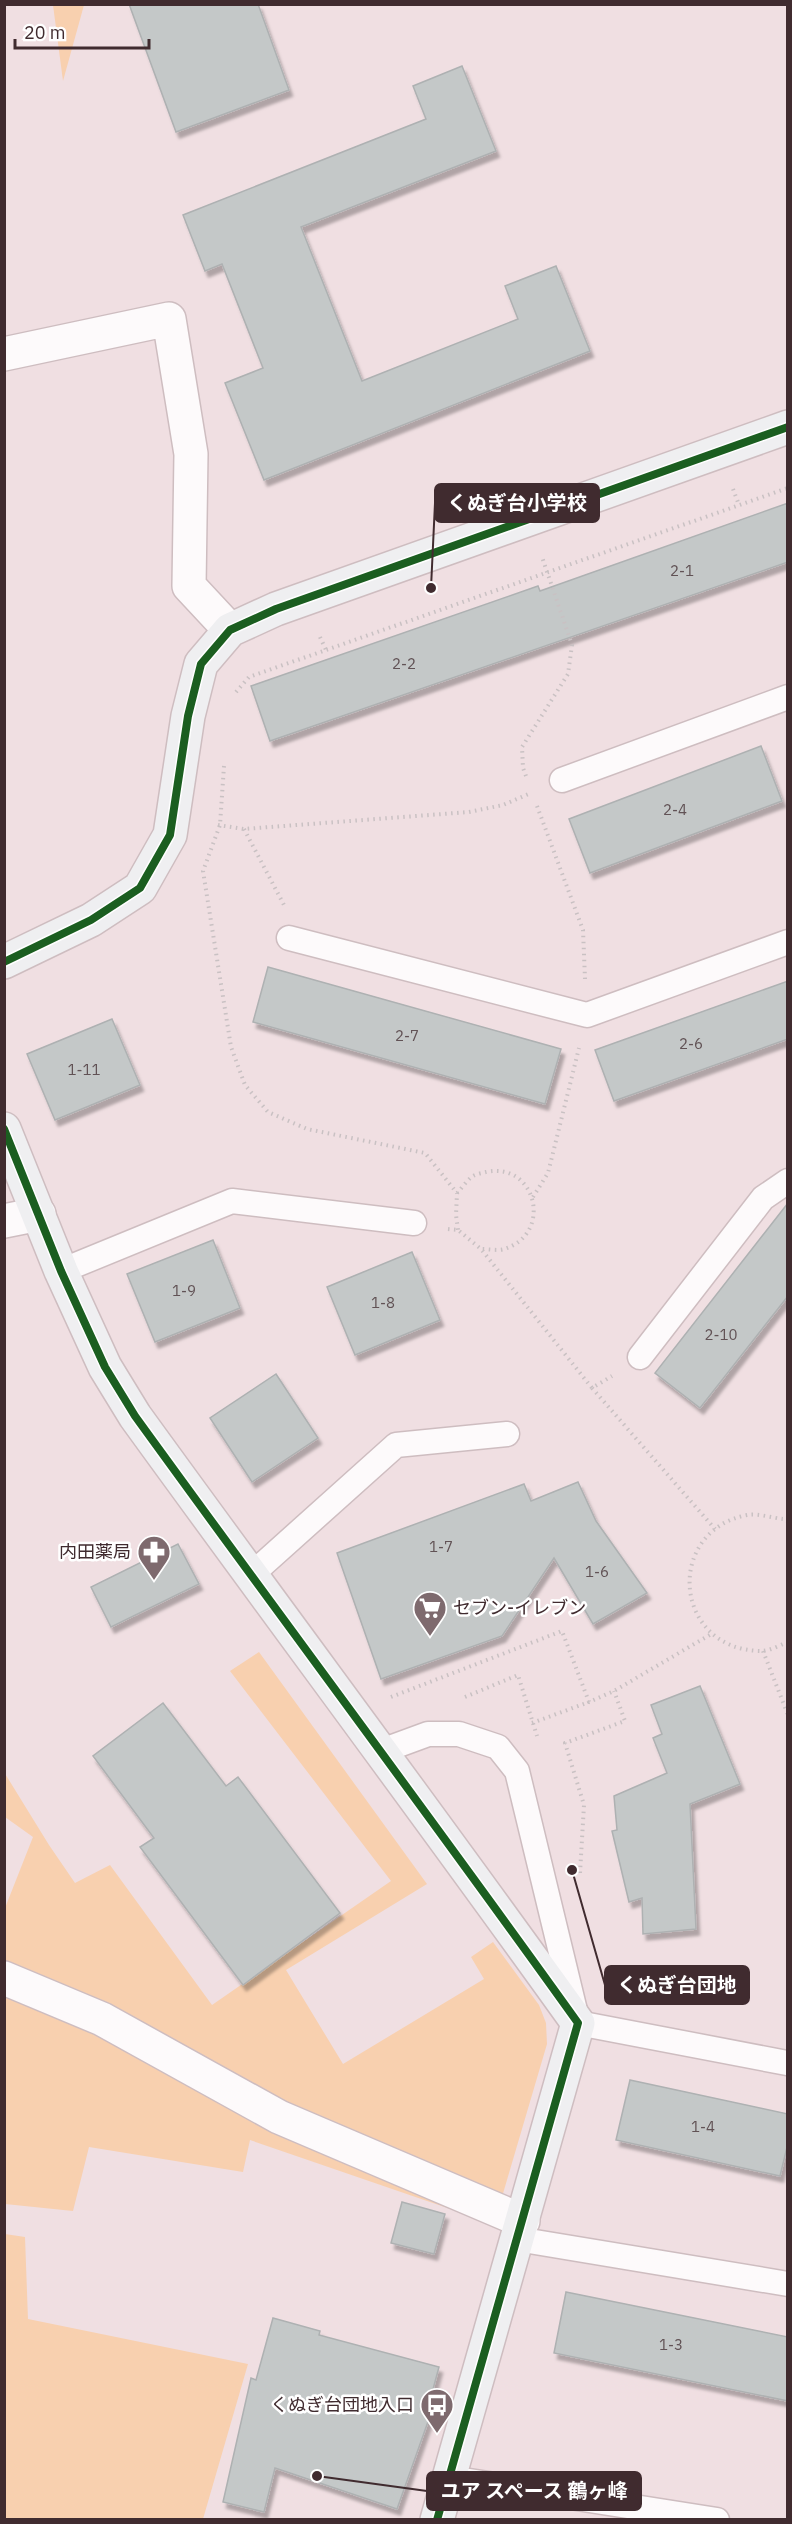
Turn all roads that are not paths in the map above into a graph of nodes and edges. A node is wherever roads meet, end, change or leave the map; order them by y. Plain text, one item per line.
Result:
1 (4, 354) edge
2 (788, 427) edge
3 (230, 630) junction
4 (788, 697) edge
5 (562, 780) road end
6 (296, 940) road end
7 (788, 942) edge
8 (4, 962) edge
9 (4, 1129) edge
10 (788, 1181) edge
11 (39, 1214) junction
12 (4, 1221) edge
13 (414, 1223) road end
14 (61, 1271) junction
15 (640, 1357) road end
16 (507, 1434) dead end
17 (251, 1575) junction
18 (379, 1752) junction
19 (4, 1978) edge
20 (578, 2023) junction
21 (787, 2063) edge
22 (520, 2230) junction
23 (788, 2284) edge
24 (450, 2478) junction
25 (437, 2520) edge
26 (717, 2520) edge

1 - 3 street
2 - 3 street
3 - 8 street
4 - 5 lane
6 - 7 lane
9 - 11 street
10 - 15 lane
11 - 12 street
11 - 14 street
13 - 14 lane
14 - 17 street
16 - 17 lane
17 - 18 street
18 - 20 street
18 - 20 lane
19 - 22 street
20 - 21 lane
20 - 22 street
22 - 23 lane
22 - 24 street
24 - 25 street
24 - 26 lane

